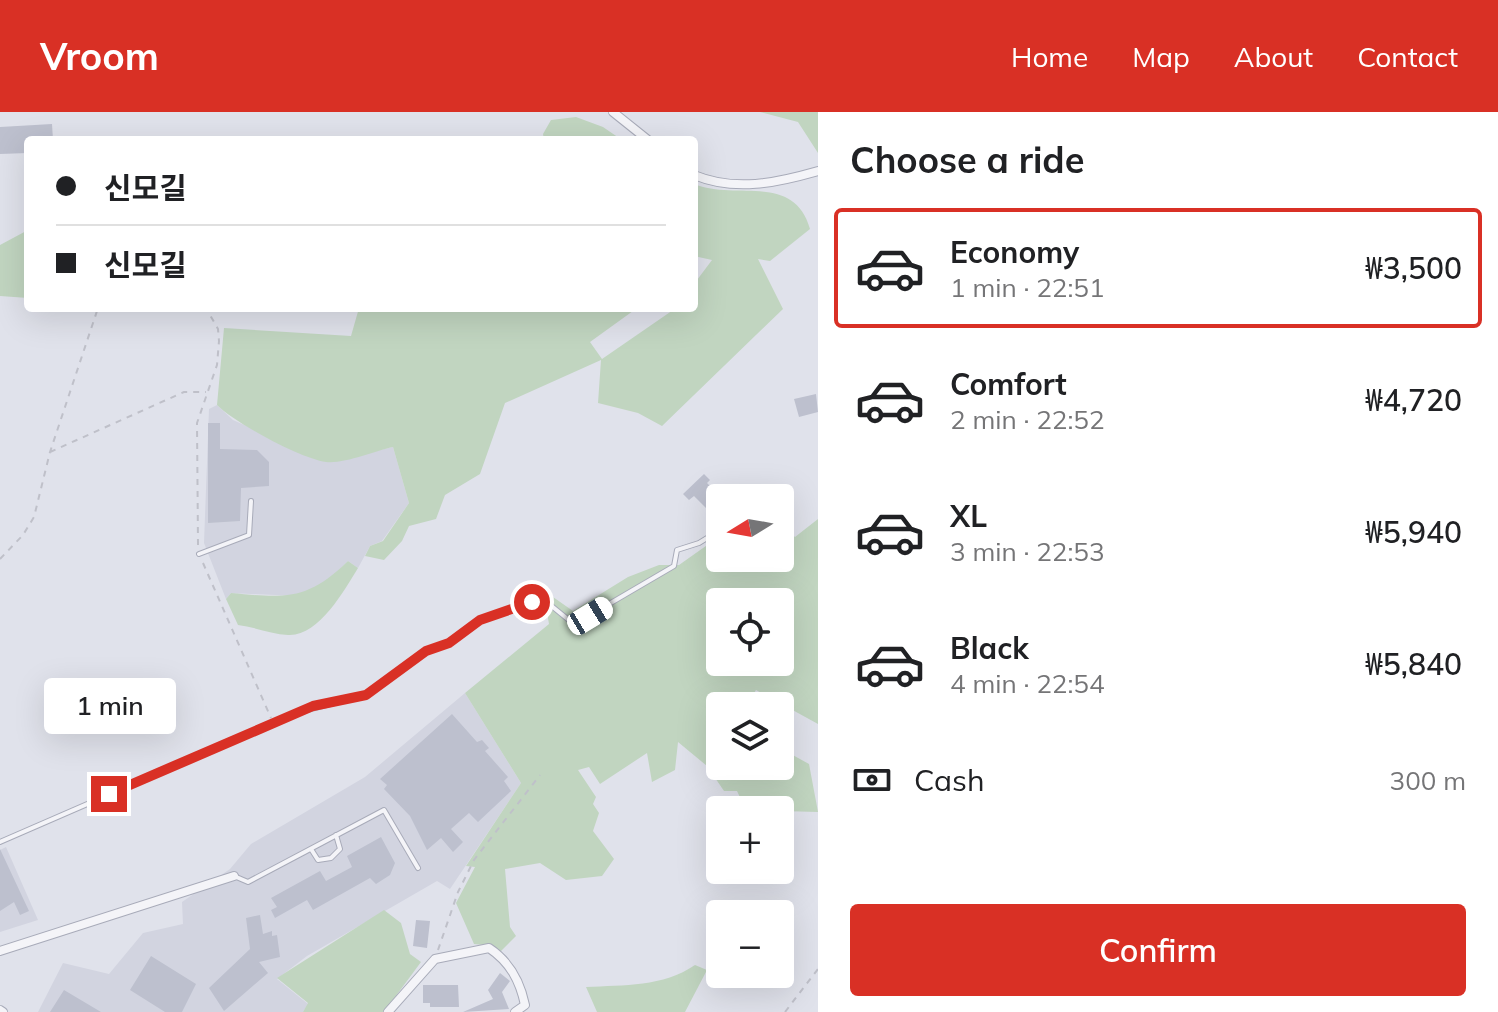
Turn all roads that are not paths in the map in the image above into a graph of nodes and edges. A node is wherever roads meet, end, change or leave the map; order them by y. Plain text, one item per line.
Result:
1 (613, 112) edge
2 (643, 136) edge
3 (818, 171) edge
4 (698, 177) edge
5 (251, 501) dead end
6 (706, 539) edge
7 (199, 554) road end
8 (336, 835) junction
9 (0, 842) edge
10 (311, 849) junction
11 (418, 868) dead end
12 (234, 876) joint
13 (0, 951) edge
14 (388, 1012) edge
15 (515, 1012) edge

1 - 2 street
3 - 4 street
5 - 7 lane
6 - 9 lane
8 - 10 lane
8 - 10 lane
8 - 11 lane
10 - 12 lane
12 - 13 street
14 - 15 street

